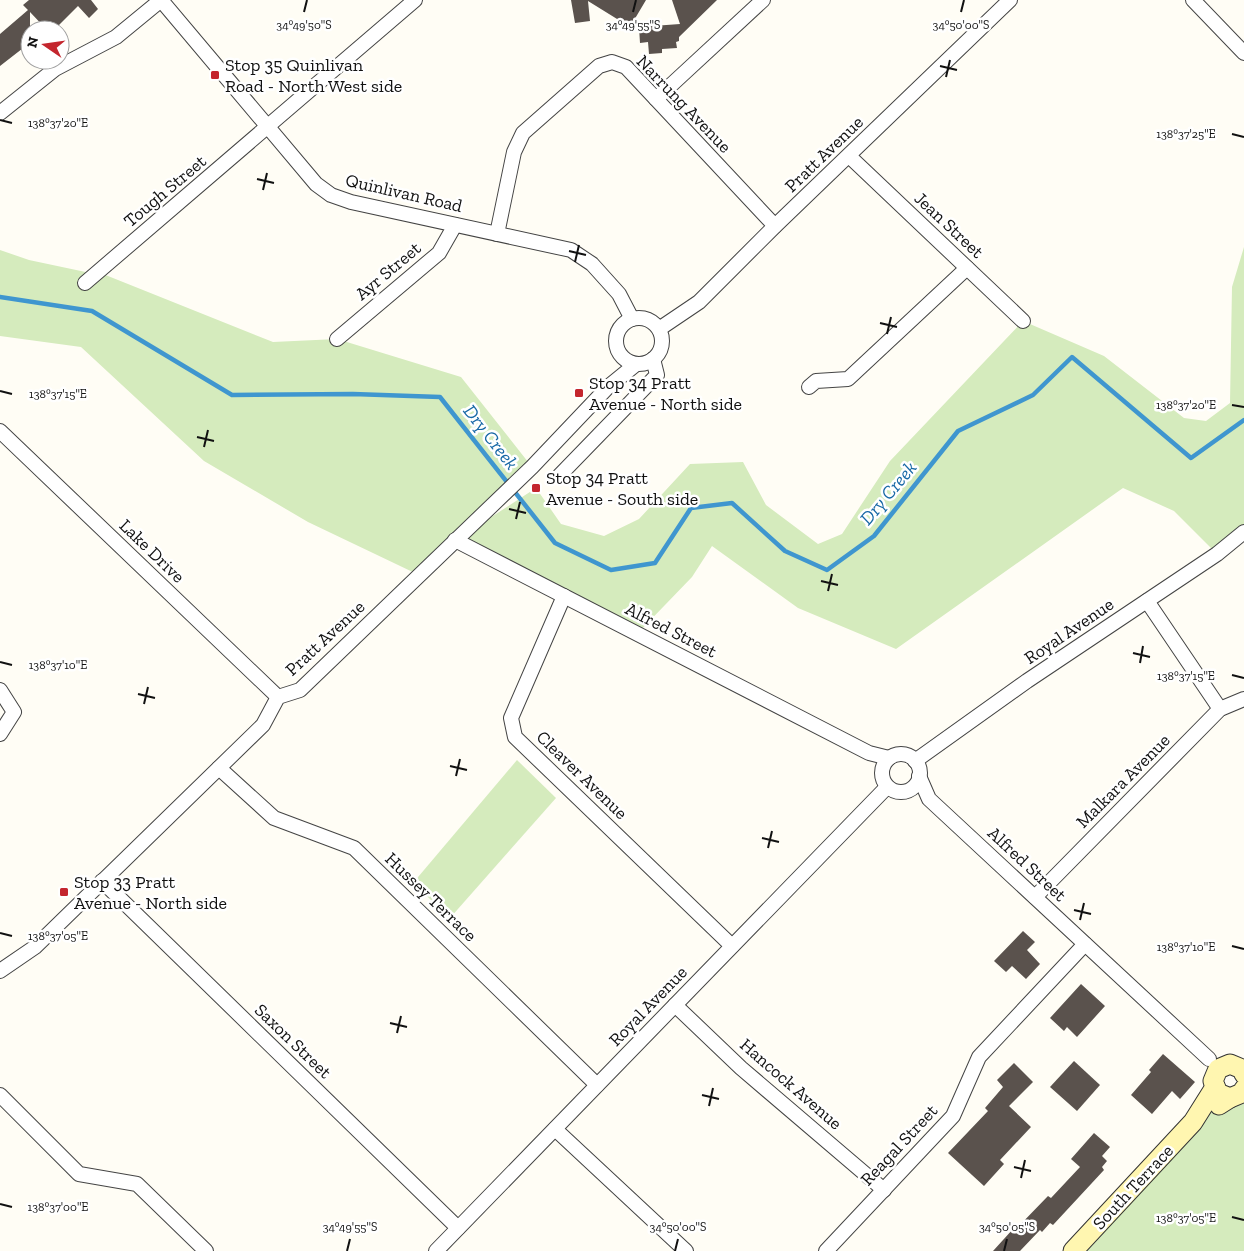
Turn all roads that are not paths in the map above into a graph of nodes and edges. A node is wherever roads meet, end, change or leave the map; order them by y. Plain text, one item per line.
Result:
1 (161, 0) edge
2 (415, 0) edge
3 (763, 0) edge
4 (1010, 0) edge
5 (1193, 0) edge
6 (1244, 53) edge
7 (656, 100) junction
8 (0, 113) edge
9 (269, 127) junction
10 (849, 156) junction
11 (455, 225) junction
12 (775, 226) junction
13 (497, 234) junction
14 (967, 268) junction
15 (85, 283) dead end
16 (632, 319) junction
17 (1023, 321) dead end
18 (659, 329) junction
19 (337, 339) dead end
20 (622, 357) junction
21 (654, 360) junction
22 (635, 364) junction
23 (608, 387) junction
24 (809, 387) dead end
25 (0, 431) edge
26 (559, 476) dead end
27 (1244, 532) edge
28 (455, 540) junction
29 (564, 596) junction
30 (1147, 601) junction
31 (0, 690) edge
32 (278, 697) junction
33 (1244, 698) edge
34 (1220, 709) junction
35 (0, 734) edge
36 (869, 753) junction
37 (889, 758) junction
38 (915, 761) junction
39 (219, 768) junction
40 (882, 771) junction
41 (919, 776) junction
42 (887, 787) junction
43 (905, 792) junction
44 (929, 799) junction
45 (102, 881) junction
46 (1034, 897) junction
47 (1085, 944) junction
48 (732, 946) junction
49 (0, 969) edge
50 (675, 1005) junction
51 (1229, 1075) edge
52 (597, 1085) junction
53 (0, 1095) edge
54 (555, 1129) junction
55 (884, 1190) junction
56 (458, 1228) junction
57 (206, 1251) edge
58 (436, 1251) edge
59 (686, 1251) edge
60 (826, 1251) edge
61 (1073, 1251) edge

1 - 8 street
1 - 9 street, Quinlivan Road
2 - 9 street, Tough Street
3 - 7 street
4 - 10 street, Pratt Avenue
5 - 6 street
7 - 12 street, Narrung Avenue
7 - 13 street, Narrung Avenue
9 - 11 street, Quinlivan Road
9 - 15 street, Tough Street
10 - 12 street, Pratt Avenue
10 - 14 street, Jean Street
11 - 13 street, Quinlivan Road
11 - 19 street, Ayr Street
12 - 18 street, Pratt Avenue
13 - 16 street, Quinlivan Road
14 - 17 street, Jean Street
14 - 24 street
16 - 18 street
16 - 20 street
18 - 21 street
20 - 22 street
20 - 23 street, Pratt Avenue
21 - 22 street
21 - 26 street
22 - 23 street, Pratt Avenue
23 - 28 street, Pratt Avenue
25 - 32 street, Lake Drive
27 - 30 street, Royal Avenue
28 - 29 street, Alfred Street
28 - 32 street, Pratt Avenue
29 - 36 street, Alfred Street
29 - 48 street, Cleaver Avenue
30 - 34 street
30 - 38 street, Royal Avenue
31 - 35 street
32 - 39 street, Pratt Avenue
33 - 34 street, Malkara Avenue
34 - 46 street, Malkara Avenue
36 - 37 street, Alfred Street
36 - 40 street, Alfred Street
37 - 38 street
37 - 40 street
38 - 41 street
39 - 45 street, Pratt Avenue
39 - 52 street, Hussey Terrace
40 - 42 street
41 - 43 street
41 - 44 street, Alfred Street
42 - 43 street
42 - 48 street, Royal Avenue
43 - 44 street, Alfred Street
44 - 46 street, Alfred Street
45 - 49 street, Pratt Avenue
45 - 56 street, Saxon Street
46 - 47 street, Alfred Street
47 - 51 street, Alfred Street
47 - 55 street, Reagal Street
48 - 50 street, Royal Avenue
50 - 52 street, Royal Avenue
50 - 55 street, Hancock Avenue
51 - 61 street, South Terrace
52 - 54 street, Royal Avenue
53 - 57 street
54 - 56 street, Royal Avenue
54 - 59 street
55 - 60 street, Reagal Street
56 - 58 street, Royal Avenue

